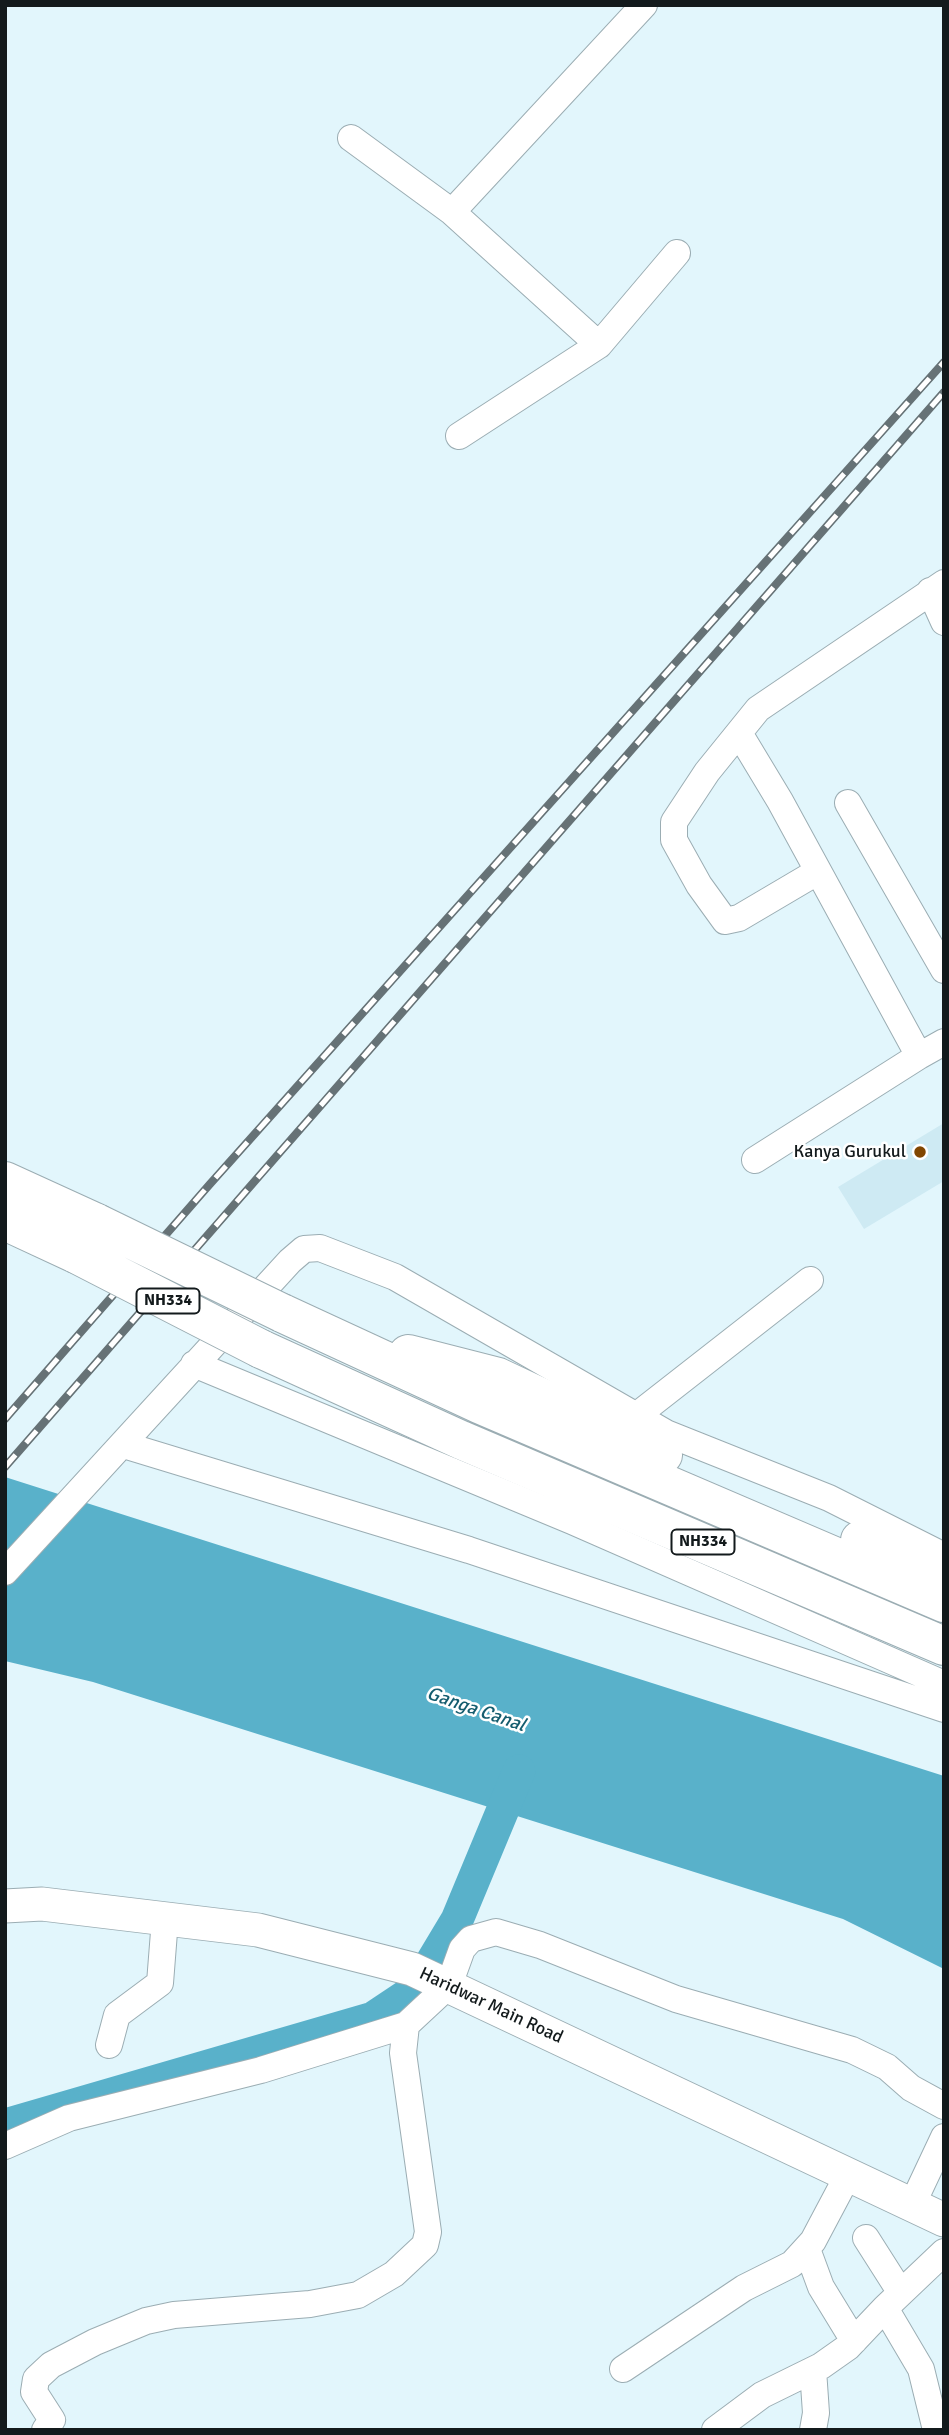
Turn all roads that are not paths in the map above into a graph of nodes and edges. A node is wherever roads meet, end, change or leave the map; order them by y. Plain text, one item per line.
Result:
1 (644, 5) edge
2 (351, 138) dead end
3 (452, 212) junction
4 (677, 253) dead end
5 (599, 345) junction
6 (459, 436) dead end
7 (937, 587) edge
8 (944, 622) edge
9 (739, 733) junction
10 (848, 803) dead end
11 (817, 872) junction
12 (944, 970) edge
13 (944, 1042) edge
14 (919, 1056) junction
15 (755, 1160) dead end
16 (5, 1181) edge
17 (5, 1221) edge
18 (810, 1280) dead end
19 (348, 1344) junction
20 (194, 1364) junction
21 (636, 1416) junction
22 (117, 1451) junction
23 (944, 1556) edge
24 (944, 1566) edge
25 (5, 1572) edge
26 (944, 1603) edge
27 (944, 1646) edge
28 (944, 1684) edge
29 (944, 1709) edge
30 (5, 1906) edge
31 (165, 1919) junction
32 (433, 1978) junction
33 (406, 2025) junction
34 (109, 2045) dead end
35 (944, 2106) edge
36 (944, 2137) edge
37 (5, 2146) edge
38 (848, 2175) junction
39 (912, 2204) junction
40 (944, 2220) edge
41 (866, 2238) dead end
42 (807, 2249) junction
43 (944, 2252) edge
44 (893, 2300) junction
45 (854, 2341) junction
46 (623, 2369) dead end
47 (813, 2370) junction
48 (936, 2399) edge
49 (52, 2427) edge
50 (715, 2430) edge
51 (813, 2430) edge
52 (936, 2430) edge

1 - 3 street
2 - 3 street
3 - 5 street
4 - 5 street
5 - 6 street
7 - 8 street
7 - 9 street
9 - 11 street
9 - 11 street
10 - 12 street
11 - 14 street
13 - 14 street
14 - 15 street
16 - 19 highway, NH334, bridge
17 - 27 highway, NH334, bridge
18 - 21 street
19 - 24 highway
19 - 26 highway, NH334
20 - 21 street
20 - 22 street
20 - 28 street
21 - 23 street
22 - 25 street
22 - 29 street
30 - 31 main road, Haridwar Main Road
31 - 32 main road, Haridwar Main Road
31 - 34 street
32 - 33 street
32 - 35 street
32 - 38 main road, Haridwar Main Road
33 - 37 street
33 - 49 street
36 - 39 street
38 - 39 main road, Haridwar Main Road
38 - 42 street
39 - 40 main road, Haridwar Main Road
41 - 44 street
42 - 45 street
42 - 46 street
43 - 44 street
44 - 45 street
44 - 48 street
45 - 47 street
47 - 50 street
47 - 51 street
48 - 52 street

